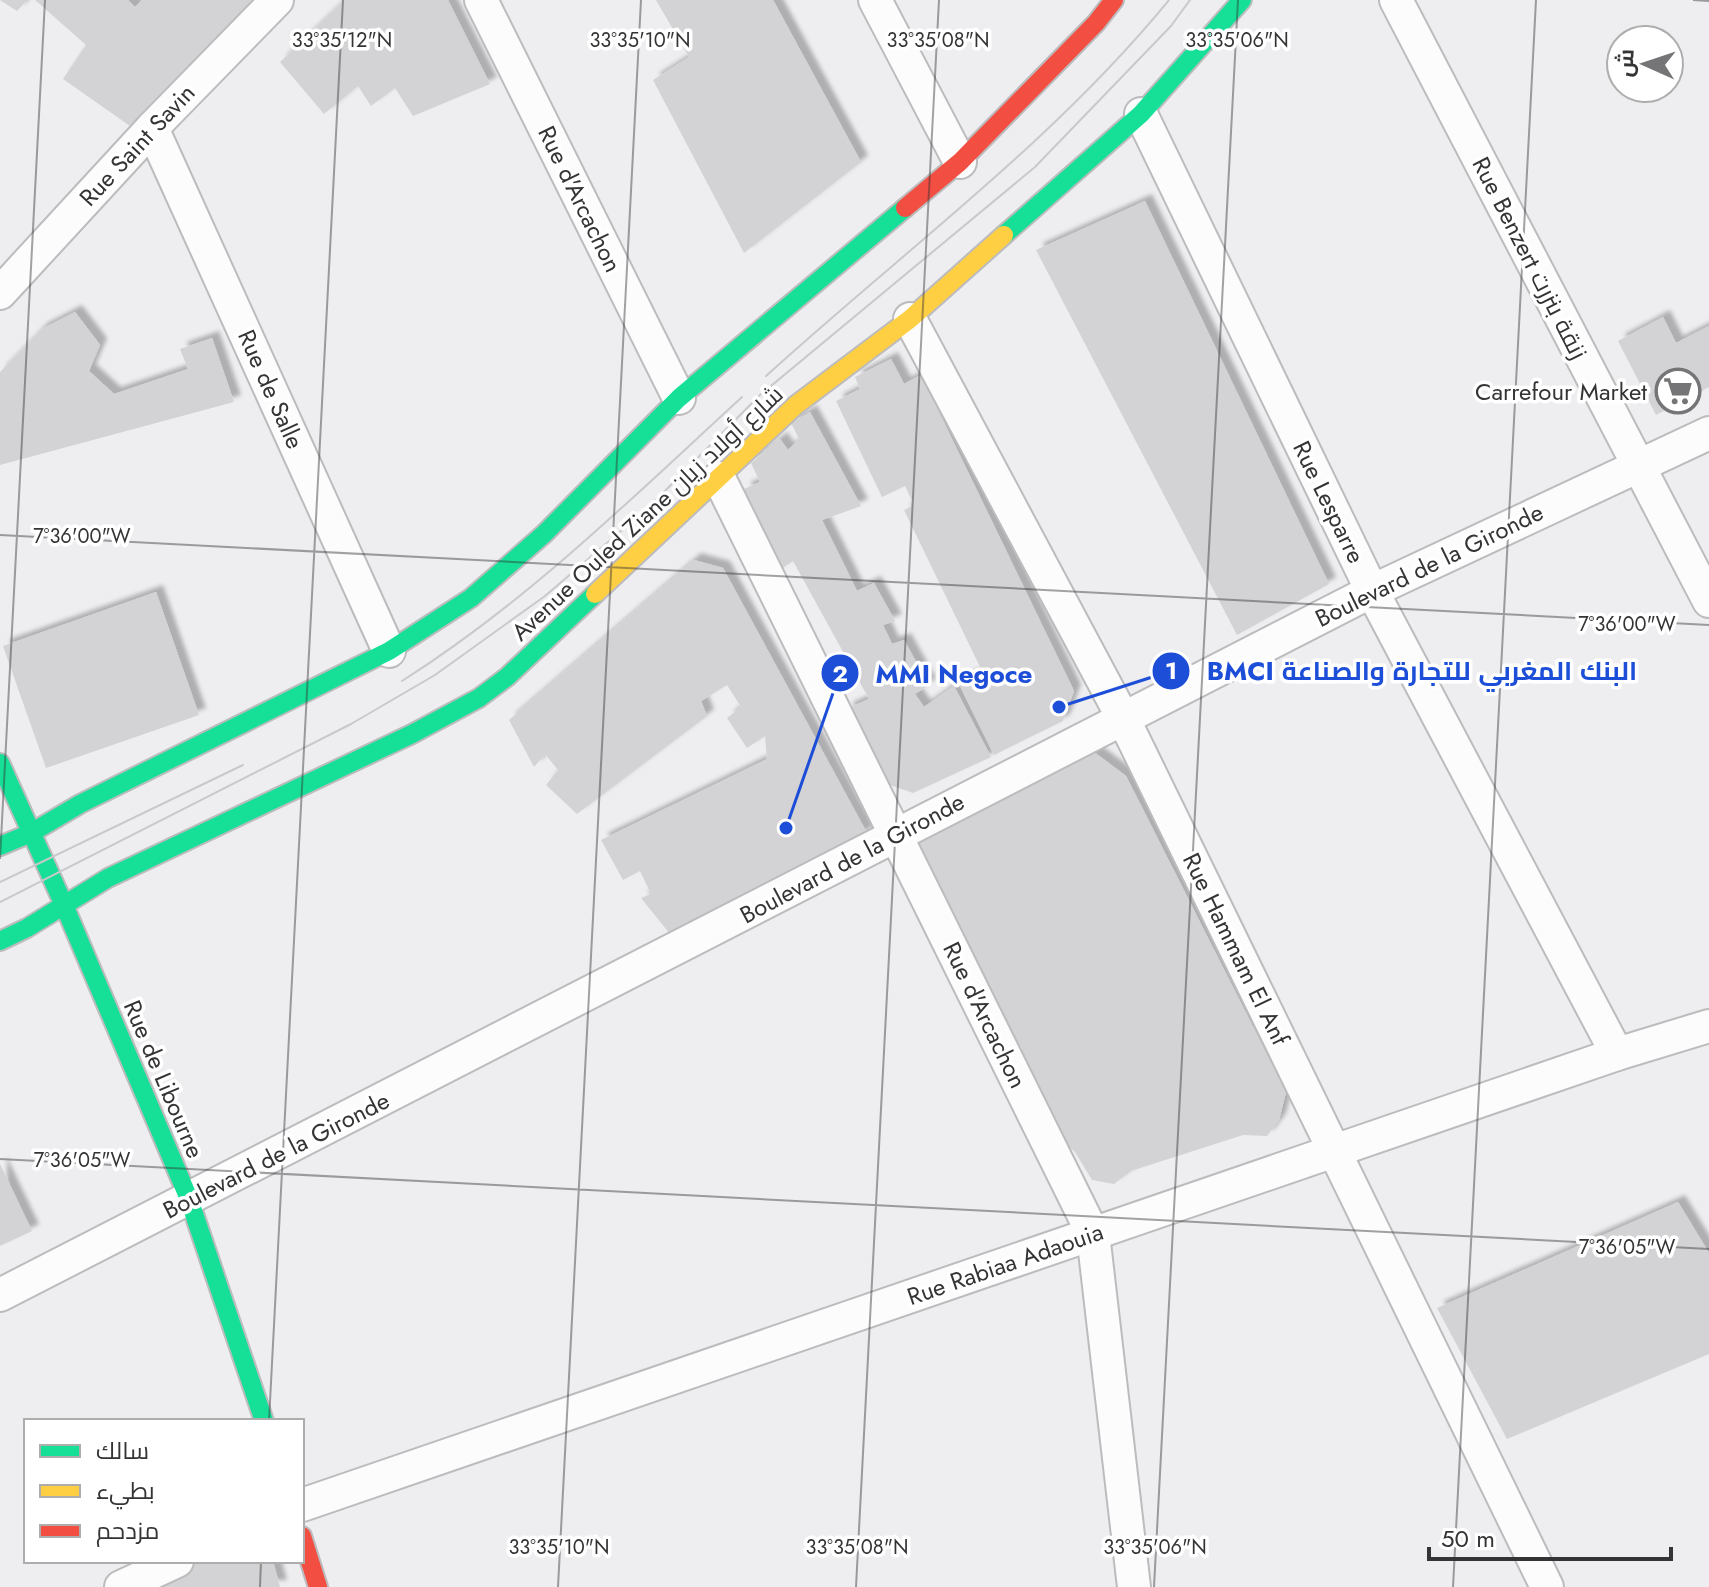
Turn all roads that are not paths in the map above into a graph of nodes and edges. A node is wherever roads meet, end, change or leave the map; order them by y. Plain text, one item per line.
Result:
1 (277, 0) edge
2 (481, 0) edge
3 (875, 0) edge
4 (1114, 0) edge
5 (1242, 0) edge
6 (1396, 0) edge
7 (1141, 114) junction
8 (152, 128) junction
9 (960, 162) junction
10 (0, 293) edge
11 (910, 319) junction
12 (679, 398) junction
13 (1709, 433) edge
14 (1638, 465) junction
15 (719, 478) junction
16 (1372, 591) junction
17 (1709, 601) edge
18 (389, 651) junction
19 (1123, 718) junction
20 (0, 763) edge
21 (31, 833) junction
22 (897, 836) junction
23 (0, 846) edge
24 (64, 905) junction
25 (0, 941) edge
26 (1709, 1026) edge
27 (1617, 1054) junction
28 (1333, 1151) junction
29 (189, 1199) junction
30 (1093, 1234) junction
31 (0, 1295) edge
32 (263, 1419) edge
33 (304, 1504) edge
34 (304, 1542) edge
35 (173, 1563) edge
36 (121, 1587) edge
37 (318, 1587) edge
38 (1134, 1587) edge
39 (1547, 1587) edge

1 - 8 street, Rue Saint Savin
2 - 12 street, Rue d'Arcachon
3 - 9 street
4 - 9 main road
5 - 7 main road, Avenue Ouled Ziane شارع أولاد زيان
6 - 14 street, Rue Benzert زنقة بنزرت
7 - 11 main road, Avenue Ouled Ziane شارع أولاد زيان
7 - 16 street, Rue Lesparre
8 - 10 street, Rue Saint Savin
8 - 18 street, Rue de Salle
9 - 12 main road
11 - 15 main road, Avenue Ouled Ziane شارع أولاد زيان
11 - 19 street, Rue Hammam El Anf
12 - 18 main road
13 - 14 street, Boulevard de la Gironde
14 - 16 street, Boulevard de la Gironde
14 - 17 street, Rue Benzert زنقة بنزرت
15 - 22 street, Rue d'Arcachon
15 - 24 main road, Avenue Ouled Ziane شارع أولاد زيان
16 - 19 street, Boulevard de la Gironde
16 - 27 street, Rue Lesparre
18 - 21 main road
19 - 22 street, Boulevard de la Gironde
19 - 28 street, Rue Hammam El Anf
20 - 21 main road, Rue de Libourne
21 - 23 main road
21 - 24 main road, Rue de Libourne
22 - 29 street, Boulevard de la Gironde
22 - 30 street, Rue d'Arcachon
24 - 25 main road, Avenue Ouled Ziane شارع أولاد زيان
24 - 29 main road, Rue de Libourne
26 - 27 street, Rue Rabiaa Adaouia
27 - 28 street, Rue Rabiaa Adaouia
28 - 30 street, Rue Rabiaa Adaouia
28 - 39 street, Rue Hammam El Anf
29 - 31 street, Boulevard de la Gironde
29 - 32 main road, Rue de Libourne
30 - 33 street, Rue Rabiaa Adaouia
30 - 38 street, Rue d'Arcachon
34 - 37 main road
35 - 36 street

